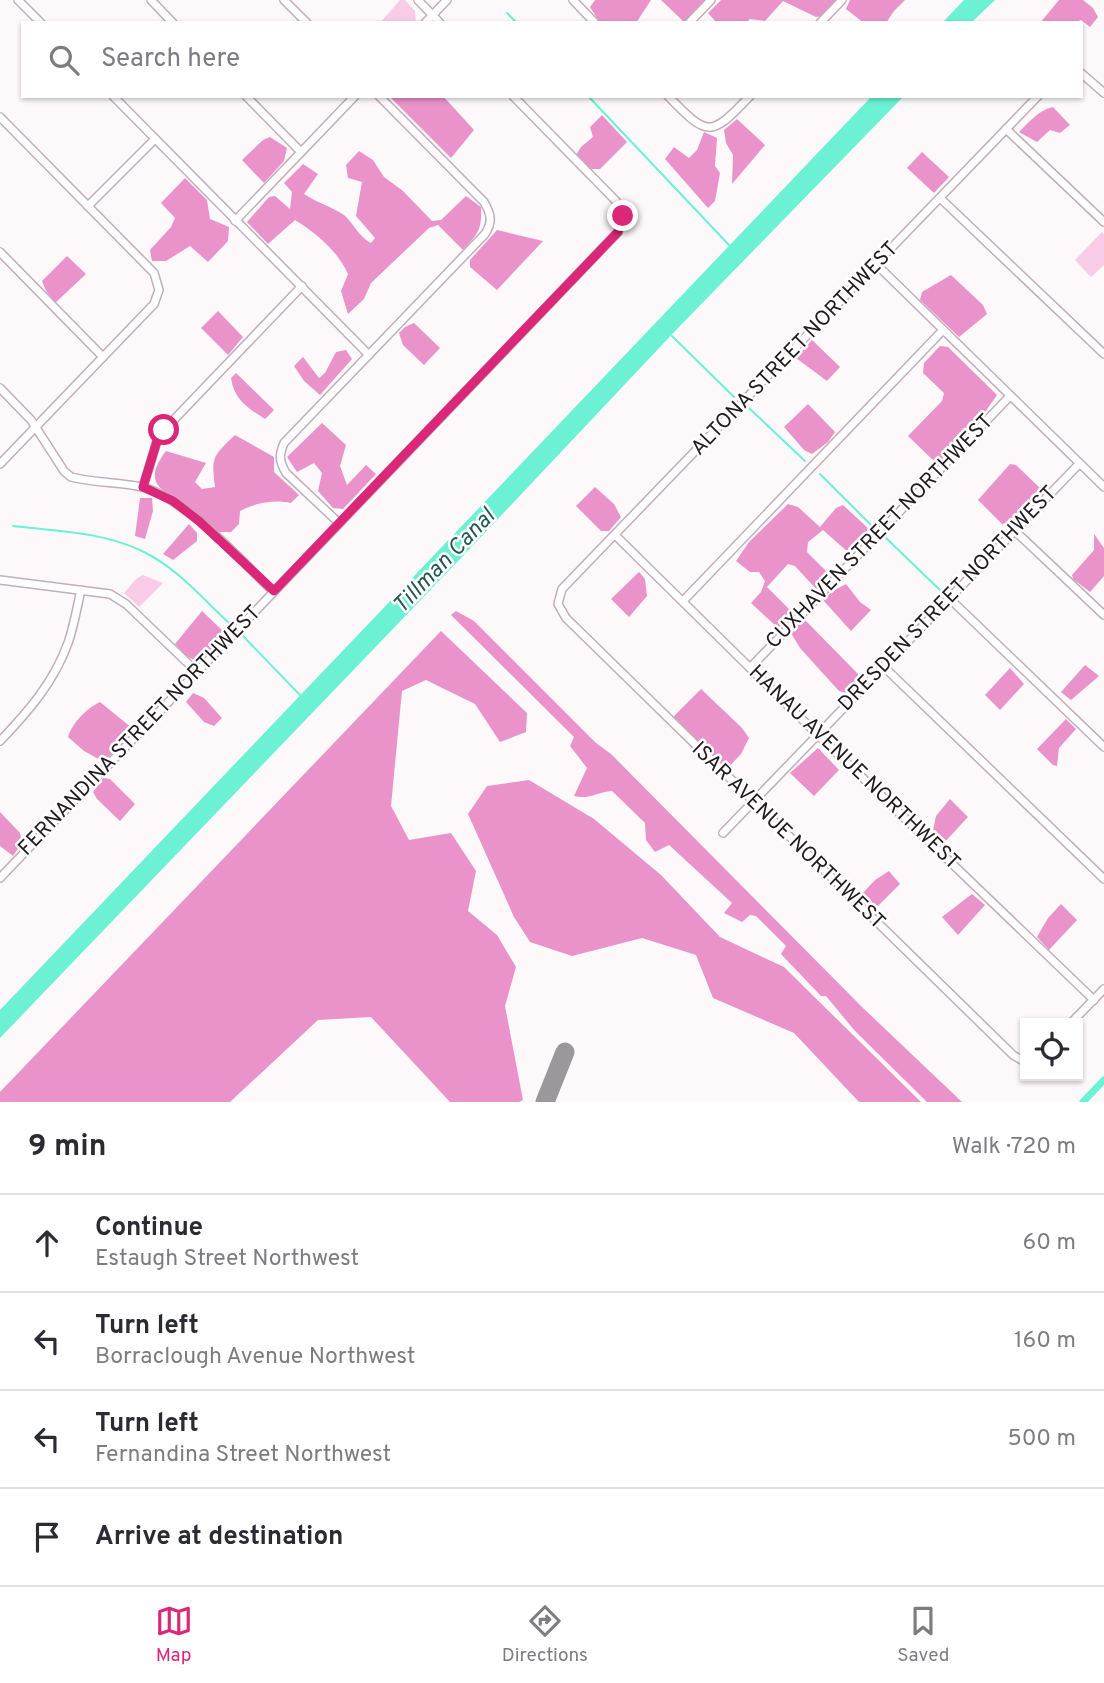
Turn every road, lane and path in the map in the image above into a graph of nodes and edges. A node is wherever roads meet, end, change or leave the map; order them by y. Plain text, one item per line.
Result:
1 (18, 0) edge
2 (151, 0) edge
3 (284, 0) edge
4 (418, 0) edge
5 (447, 0) edge
6 (711, 0) edge
7 (842, 0) edge
8 (576, 1) edge
9 (433, 15) junction
10 (39, 21) edge
11 (171, 21) edge
12 (305, 21) edge
13 (427, 21) edge
14 (438, 21) edge
15 (593, 21) edge
16 (691, 21) edge
17 (822, 21) edge
18 (1083, 75) edge
19 (1104, 93) edge
20 (115, 98) edge
21 (248, 98) edge
22 (353, 98) edge
23 (381, 98) edge
24 (515, 98) edge
25 (670, 98) edge
26 (748, 98) edge
27 (1036, 98) edge
28 (0, 117) edge
29 (1006, 129) junction
30 (155, 139) junction
31 (301, 152) junction
32 (940, 198) junction
33 (88, 206) junction
34 (235, 221) junction
35 (1104, 222) edge
36 (0, 252) edge
37 (877, 265) junction
38 (302, 286) junction
39 (943, 330) junction
40 (1104, 354) edge
41 (369, 355) junction
42 (103, 357) junction
43 (0, 388) edge
44 (1010, 397) junction
45 (36, 427) junction
46 (0, 464) edge
47 (1079, 464) junction
48 (143, 487) junction
49 (1104, 487) edge
50 (339, 523) junction
51 (1015, 531) junction
52 (615, 535) junction
53 (0, 580) edge
54 (81, 590) junction
55 (274, 591) junction
56 (949, 598) junction
57 (684, 600) junction
58 (558, 604) joint
59 (1104, 615) edge
60 (883, 666) junction
61 (750, 668) junction
62 (197, 672) junction
63 (817, 734) junction
64 (0, 741) edge
65 (1104, 747) edge
66 (752, 802) junction
67 (723, 833) dead end
68 (0, 878) edge
69 (1104, 879) edge
70 (1104, 989) edge
71 (1094, 1000) junction
72 (1076, 1018) edge
73 (1020, 1059) edge

1 - 10 street
2 - 11 street
3 - 12 street
4 - 9 street
5 - 9 street
6 - 16 street
7 - 17 street
8 - 15 street
9 - 13 street
9 - 14 street
18 - 19 street
20 - 30 street
21 - 31 street
22 - 31 street
23 - 41 street
24 - 50 street, FERNANDINA STREET NORTHWEST
25 - 26 street
27 - 29 street, ALTONA STREET NORTHWEST
28 - 33 street
29 - 32 street, ALTONA STREET NORTHWEST
29 - 35 street
30 - 33 street
30 - 34 street
31 - 34 street
32 - 37 street, ALTONA STREET NORTHWEST
32 - 40 street
33 - 42 street
34 - 38 street
36 - 42 street
37 - 39 street
37 - 52 street, ALTONA STREET NORTHWEST
38 - 41 street
38 - 48 street
39 - 44 street
39 - 57 street
41 - 50 street
42 - 45 street
43 - 45 street
44 - 47 street
44 - 61 street, CUXHAVEN STREET NORTHWEST
45 - 46 street
45 - 48 street
47 - 49 street
47 - 51 street, DRESDEN STREET NORTHWEST
48 - 55 street
50 - 55 street, FERNANDINA STREET NORTHWEST
51 - 56 street, DRESDEN STREET NORTHWEST
51 - 59 street
52 - 57 street, HANAU AVENUE NORTHWEST
52 - 58 street, ALTONA STREET NORTHWEST
53 - 54 street
54 - 62 street
54 - 64 street
55 - 62 street, FERNANDINA STREET NORTHWEST
56 - 60 street, DRESDEN STREET NORTHWEST
56 - 65 street
57 - 61 street, HANAU AVENUE NORTHWEST
58 - 66 street, ISAR AVENUE NORTHWEST
60 - 63 street, DRESDEN STREET NORTHWEST
60 - 69 street
61 - 63 street, HANAU AVENUE NORTHWEST
62 - 68 street, FERNANDINA STREET NORTHWEST
63 - 66 street, DRESDEN STREET NORTHWEST
63 - 71 street, HANAU AVENUE NORTHWEST
66 - 67 street, DRESDEN STREET NORTHWEST
66 - 73 street, ISAR AVENUE NORTHWEST
70 - 71 street
71 - 72 street

